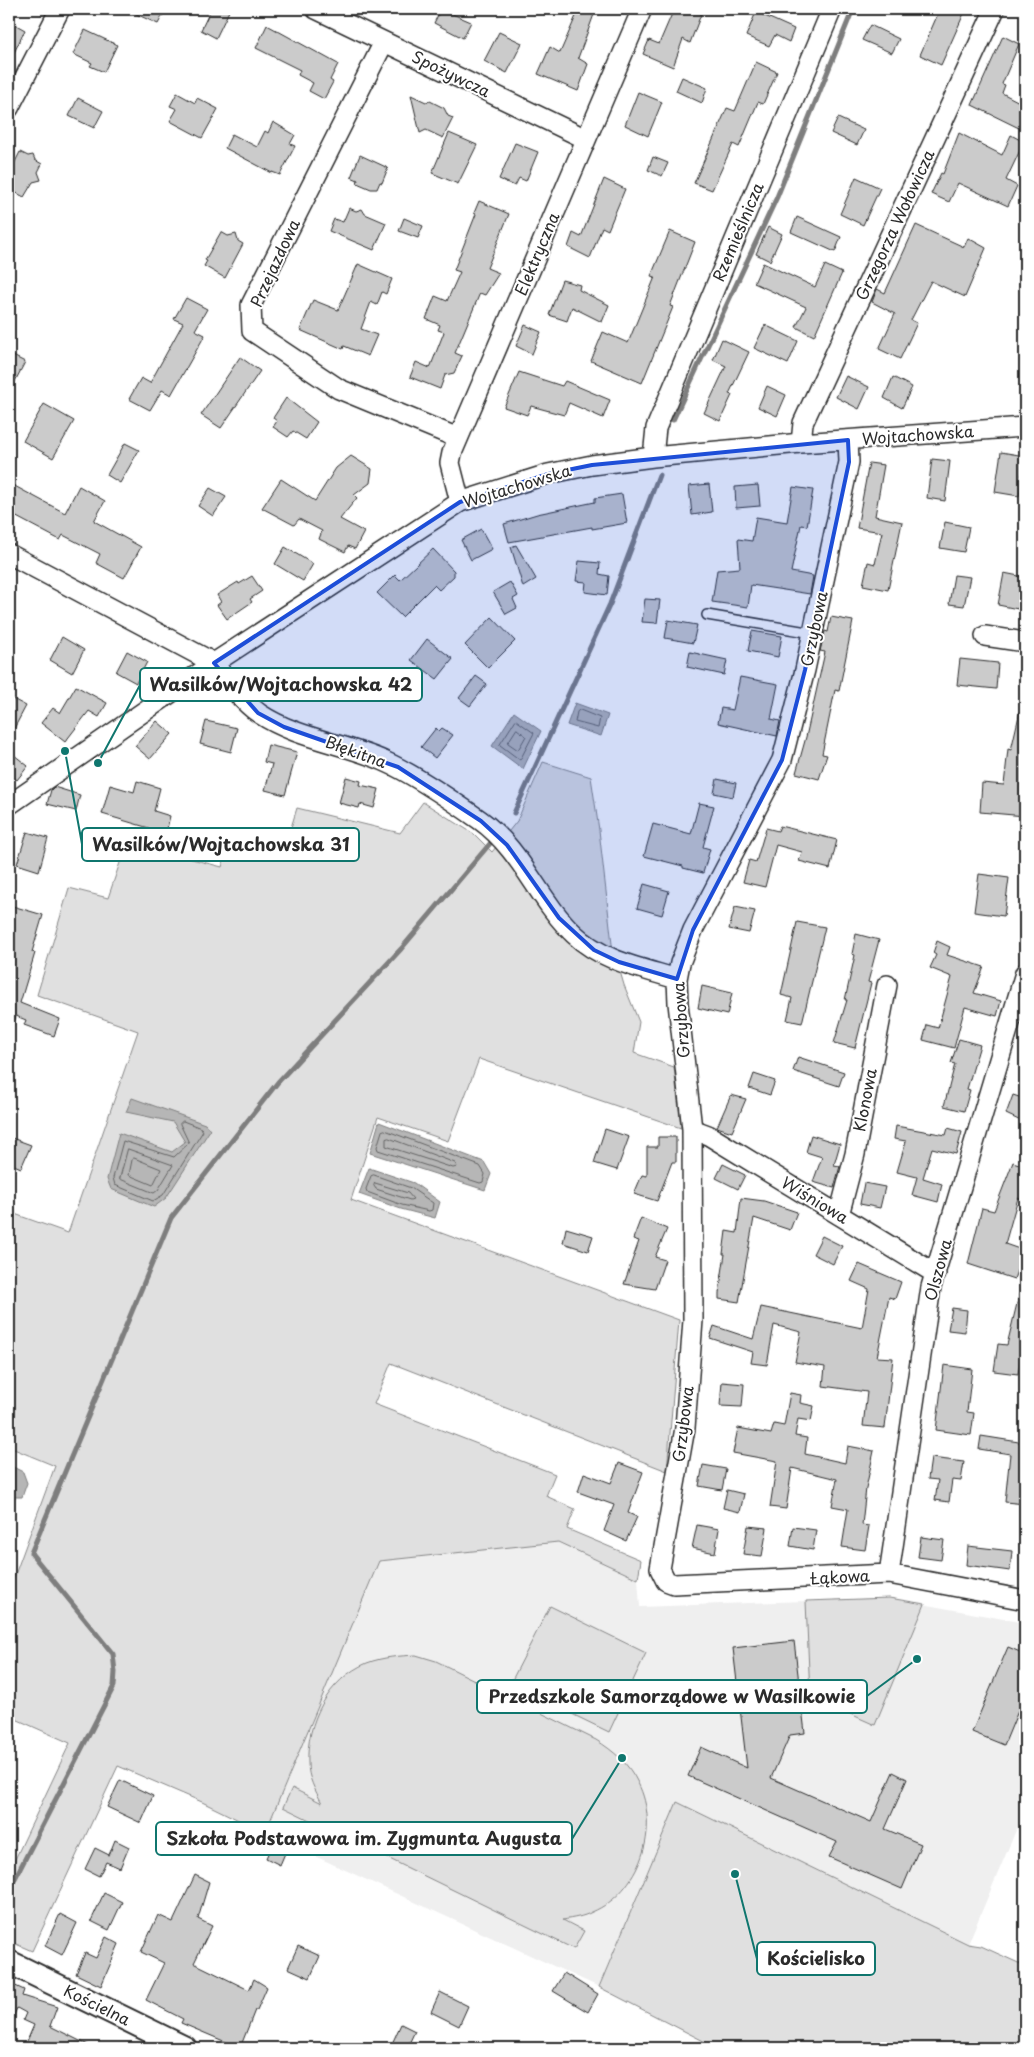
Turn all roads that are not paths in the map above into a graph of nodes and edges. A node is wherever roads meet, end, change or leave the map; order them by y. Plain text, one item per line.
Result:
1 (60, 9) edge
2 (316, 9) edge
3 (642, 9) edge
4 (832, 9) edge
5 (995, 9) edge
6 (384, 42) junction
7 (9, 108) edge
8 (586, 139) junction
9 (1025, 427) edge
10 (458, 438) junction
11 (848, 440) junction
12 (801, 443) junction
13 (653, 457) junction
14 (460, 502) junction
15 (9, 554) edge
16 (706, 615) dead end
17 (813, 633) junction
18 (985, 636) dead end
19 (1025, 642) edge
20 (214, 663) junction
21 (9, 805) edge
22 (678, 971) junction
23 (1025, 973) edge
24 (887, 985) dead end
25 (692, 1129) junction
26 (839, 1214) junction
27 (936, 1274) junction
28 (660, 1569) joint
29 (889, 1574) junction
30 (1025, 1600) edge
31 (9, 1962) edge
32 (185, 2048) edge

1 - 7 street
2 - 6 street, Spożywcza
3 - 8 street, Elektryczna
4 - 13 street, Rzemieślnicza
5 - 12 street, Grzegorza Wołowicza
6 - 8 street, Spożywcza
6 - 10 street, Przejazdowa
8 - 10 street, Elektryczna
9 - 11 street, Wojtachowska
10 - 14 street, Elektryczna
11 - 12 street, Wojtachowska
11 - 17 street, Grzybowa
12 - 13 street, Wojtachowska
13 - 14 street, Wojtachowska
14 - 20 street, Wojtachowska
15 - 20 street, Błękitna
16 - 17 lane
17 - 22 street, Grzybowa
18 - 19 street
20 - 21 street, Wojtachowska
20 - 22 street, Błękitna
22 - 25 street, Grzybowa
23 - 27 street, Olszowa
24 - 26 street, Klonowa
25 - 26 street, Wiśniowa
25 - 28 street, Grzybowa
26 - 27 street, Wiśniowa
27 - 29 street, Olszowa
28 - 29 street, Łąkowa
29 - 30 street, Łąkowa
31 - 32 street, Kościelna

